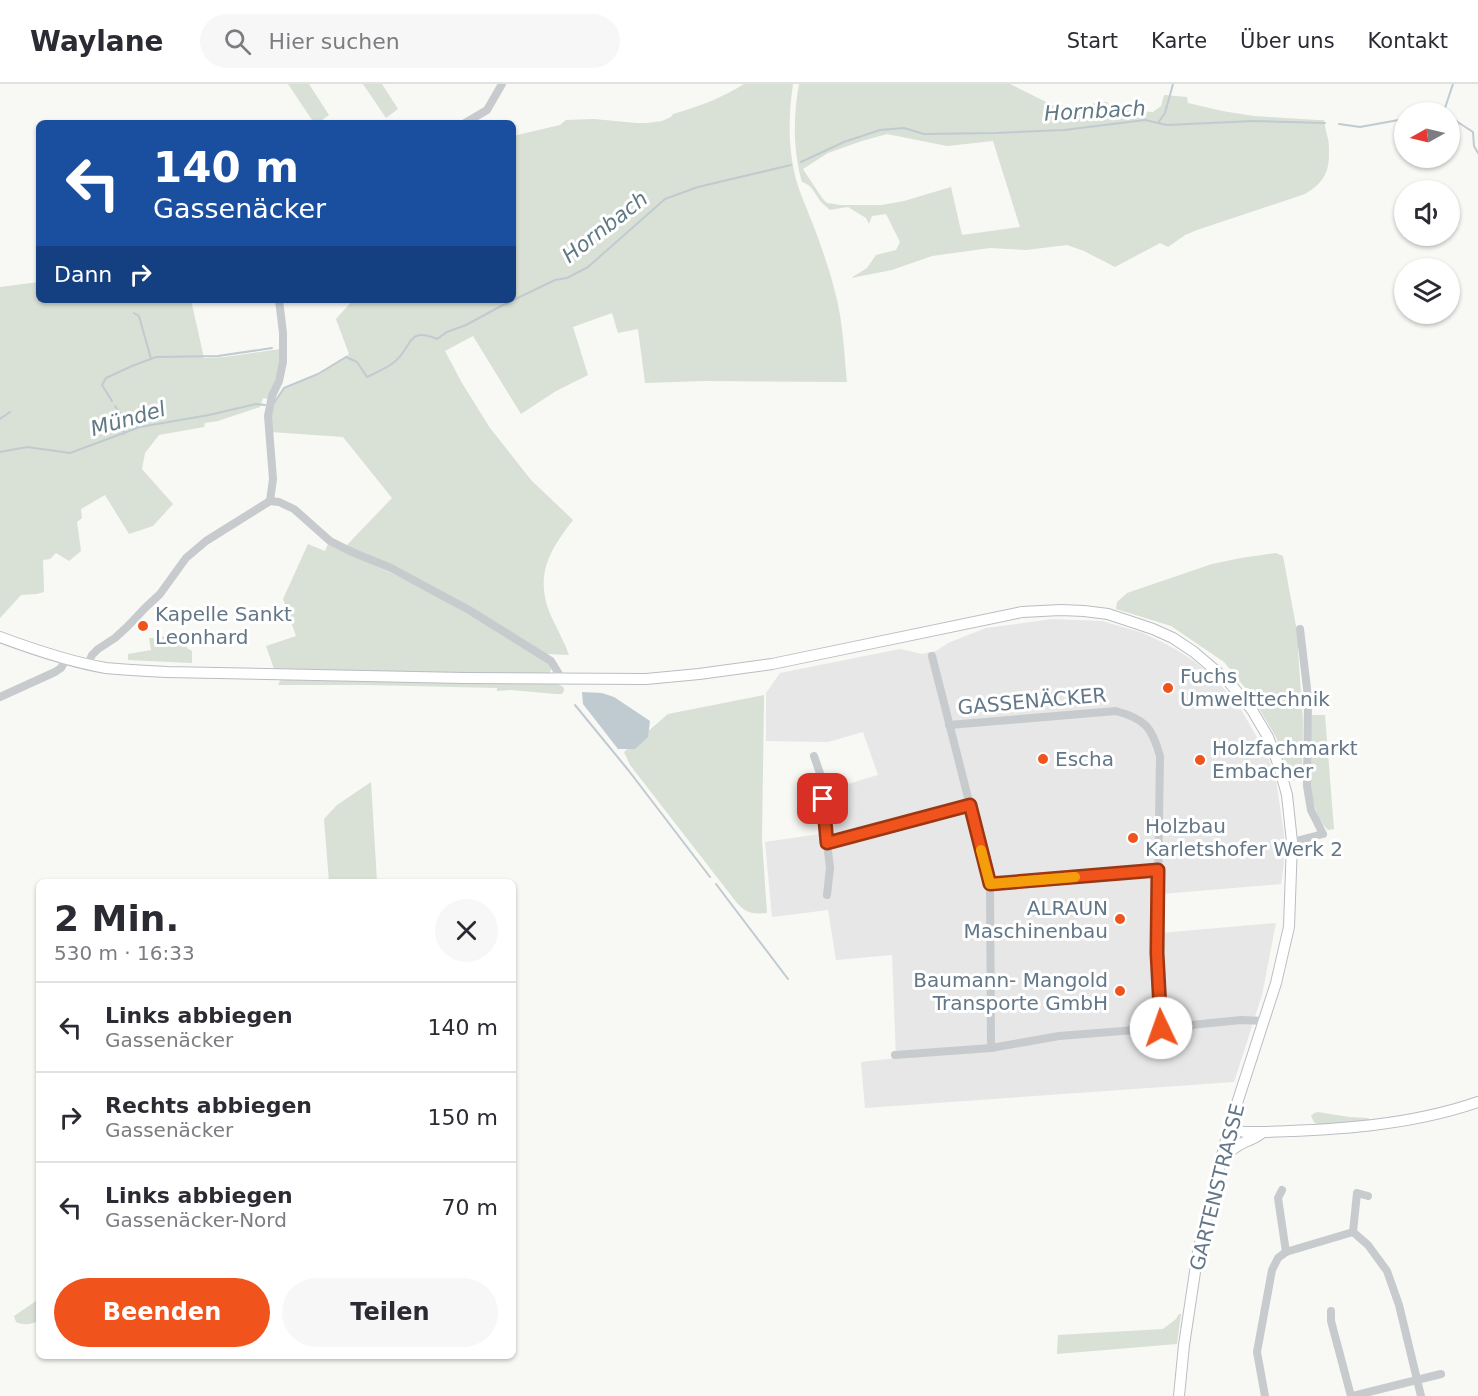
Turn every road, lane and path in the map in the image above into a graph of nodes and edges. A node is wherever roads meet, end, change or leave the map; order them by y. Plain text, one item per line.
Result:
1 (500, 88) edge
2 (470, 120) edge
3 (279, 303) edge
4 (270, 501) junction
5 (1300, 629) dead end
6 (0, 637) edge
7 (932, 656) dead end
8 (66, 659) junction
9 (88, 664) junction
10 (562, 679) junction
11 (0, 697) edge
12 (949, 725) junction
13 (814, 756) dead end
14 (970, 805) junction
15 (1293, 842) junction
16 (827, 843) junction
17 (1158, 870) junction
18 (990, 884) junction
19 (826, 895) dead end
20 (1264, 1021) junction
21 (1161, 1028) junction
22 (991, 1048) junction
23 (895, 1055) dead end
24 (1478, 1102) edge
25 (1229, 1128) junction
26 (1262, 1132) junction
27 (1220, 1163) junction
28 (1282, 1190) dead end
29 (1368, 1196) dead end
30 (1353, 1232) junction
31 (1286, 1252) junction
32 (1331, 1311) dead end
33 (1441, 1374) dead end
34 (1418, 1380) junction
35 (1179, 1396) edge
36 (1265, 1396) edge
37 (1352, 1396) edge
38 (1421, 1396) edge

1 - 2 street
3 - 4 street
4 - 9 street
4 - 10 street
5 - 15 street
6 - 8 main road, GARTENSTRASSE
7 - 12 street, GASSENÄCKER
8 - 9 main road, GARTENSTRASSE
8 - 11 street
9 - 10 main road, GARTENSTRASSE
10 - 15 main road, GARTENSTRASSE
12 - 14 street, GASSENÄCKER
12 - 17 street, GASSENÄCKER
13 - 16 street
14 - 16 street
14 - 18 street, GASSENÄCKER
15 - 20 main road, GARTENSTRASSE
16 - 19 street
17 - 18 street
17 - 21 street, GASSENÄCKER
18 - 22 street, GASSENÄCKER
20 - 21 street
20 - 25 main road, GARTENSTRASSE
21 - 22 street
22 - 23 street
24 - 26 main road
25 - 26 main road
25 - 27 main road, GARTENSTRASSE
26 - 27 main road
27 - 35 main road, GARTENSTRASSE
28 - 31 street
29 - 30 street
30 - 31 street
30 - 34 street
31 - 36 street
32 - 37 street
33 - 34 street
34 - 37 street
34 - 38 street

